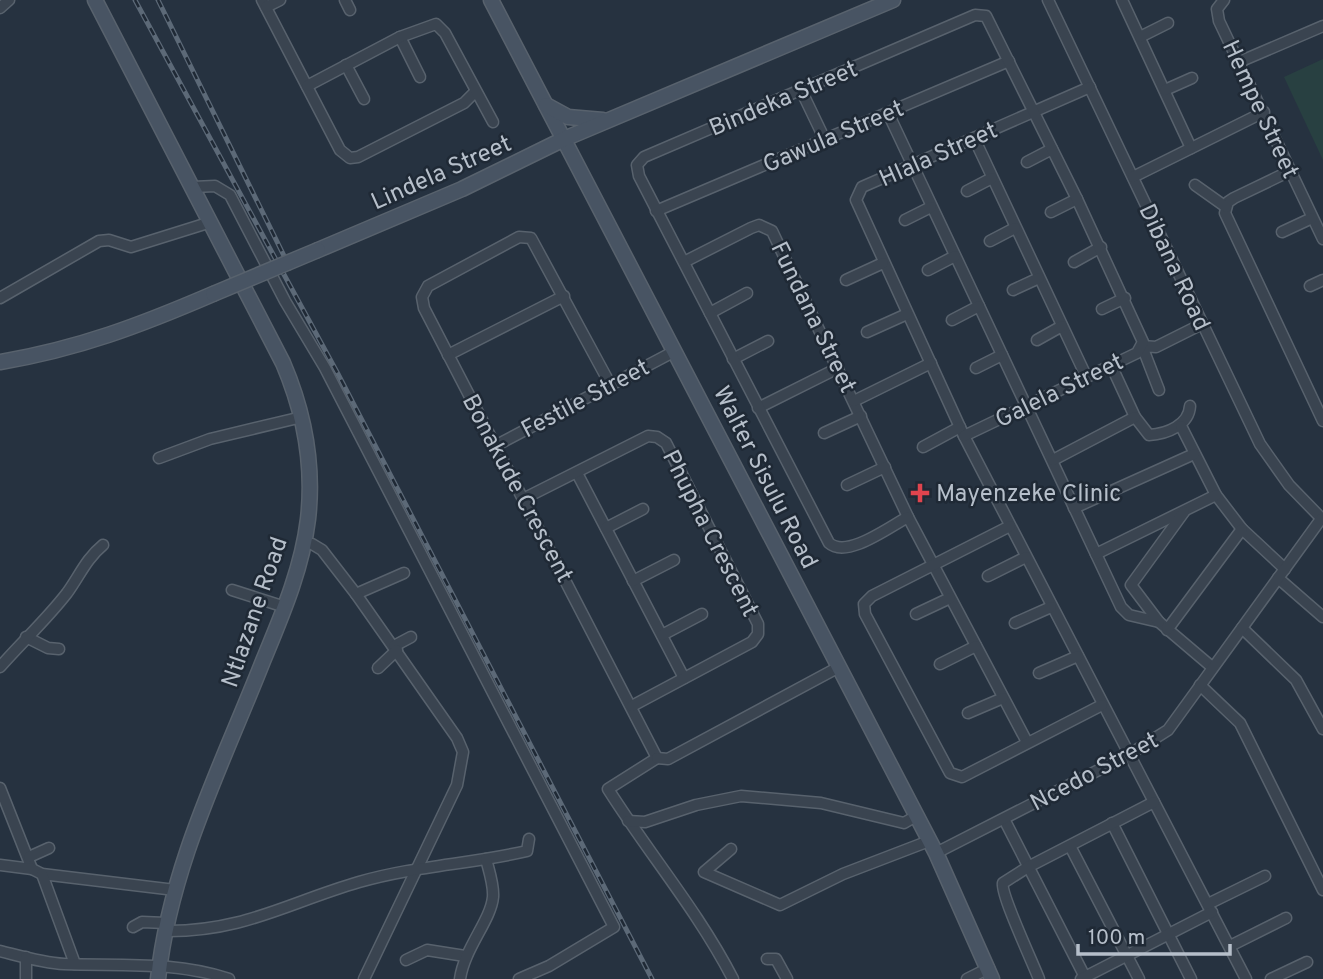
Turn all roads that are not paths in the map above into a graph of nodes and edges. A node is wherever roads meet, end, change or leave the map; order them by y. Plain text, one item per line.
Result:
1 (9, 0) edge
2 (95, 0) edge
3 (280, 0) edge
4 (491, 0) edge
5 (893, 0) edge
6 (1048, 0) edge
7 (1122, 0) edge
8 (1224, 0) edge
9 (264, 4) edge
10 (0, 8) edge
11 (1168, 23) dead end
12 (1323, 26) edge
13 (400, 37) junction
14 (1140, 37) junction
15 (1009, 61) junction
16 (1238, 62) junction
17 (346, 65) junction
18 (420, 77) dead end
19 (1192, 78) dead end
20 (307, 86) junction
21 (1090, 87) junction
22 (801, 90) junction
23 (1165, 90) junction
24 (475, 92) junction
25 (364, 99) dead end
26 (545, 104) junction
27 (1033, 112) junction
28 (1264, 112) junction
29 (888, 113) junction
30 (609, 120) junction
31 (493, 122) dead end
32 (974, 138) junction
33 (564, 139) junction
34 (825, 140) junction
35 (1191, 148) junction
36 (1052, 149) junction
37 (1027, 162) dead end
38 (911, 165) junction
39 (1290, 170) junction
40 (1133, 177) junction
41 (992, 178) junction
42 (1195, 185) dead end
43 (193, 187) junction
44 (967, 191) dead end
45 (1077, 199) junction
46 (931, 207) junction
47 (1226, 207) junction
48 (656, 211) junction
49 (1051, 212) dead end
50 (1312, 218) junction
51 (905, 220) dead end
52 (211, 222) junction
53 (1015, 228) junction
54 (1282, 232) dead end
55 (1323, 239) edge
56 (990, 241) dead end
57 (1101, 247) junction
58 (955, 256) junction
59 (684, 262) junction
60 (1074, 262) dead end
61 (883, 263) junction
62 (928, 270) dead end
63 (1039, 278) junction
64 (846, 280) dead end
65 (1323, 280) edge
66 (1310, 286) dead end
67 (1013, 290) dead end
68 (747, 293) dead end
69 (564, 296) junction
70 (0, 298) edge
71 (1125, 298) junction
72 (979, 306) junction
73 (1102, 309) dead end
74 (710, 313) junction
75 (908, 314) junction
76 (952, 320) dead end
77 (1202, 324) junction
78 (1062, 326) junction
79 (867, 332) dead end
80 (1037, 340) dead end
81 (768, 341) dead end
82 (1142, 346) junction
83 (675, 351) junction
84 (448, 355) junction
85 (1002, 355) junction
86 (733, 359) junction
87 (0, 362) edge
88 (931, 363) junction
89 (1111, 365) junction
90 (838, 368) junction
91 (976, 368) dead end
92 (1086, 376) junction
93 (610, 384) junction
94 (1159, 390) dead end
95 (854, 401) junction
96 (1026, 406) junction
97 (1190, 406) dead end
98 (758, 408) junction
99 (861, 416) junction
100 (302, 417) junction
101 (1135, 417) junction
102 (1323, 421) edge
103 (1181, 426) junction
104 (962, 432) junction
105 (824, 433) dead end
106 (495, 446) junction
107 (923, 447) dead end
108 (1194, 454) junction
109 (159, 458) dead end
110 (1053, 460) junction
111 (885, 467) junction
112 (577, 473) junction
113 (847, 485) dead end
114 (1216, 495) junction
115 (525, 498) junction
116 (1074, 508) junction
117 (643, 509) dead end
118 (1184, 512) junction
119 (908, 517) junction
120 (1322, 519) edge
121 (1010, 526) junction
122 (606, 528) junction
123 (1242, 529) junction
124 (312, 544) dead end
125 (103, 545) dead end
126 (1096, 554) junction
127 (1026, 557) junction
128 (674, 560) dead end
129 (932, 563) junction
130 (404, 573) dead end
131 (1282, 573) junction
132 (988, 576) dead end
133 (633, 581) junction
134 (232, 590) dead end
135 (356, 594) junction
136 (950, 598) junction
137 (285, 607) junction
138 (1051, 607) junction
139 (702, 614) dead end
140 (916, 614) dead end
141 (1323, 617) edge
142 (1015, 623) dead end
143 (1163, 626) junction
144 (1242, 628) junction
145 (662, 635) junction
146 (26, 638) junction
147 (411, 638) dead end
148 (976, 646) junction
149 (396, 648) junction
150 (59, 649) dead end
151 (1078, 656) junction
152 (940, 664) dead end
153 (839, 667) junction
154 (1212, 667) junction
155 (379, 668) dead end
156 (1, 669) edge
157 (1039, 673) dead end
158 (684, 678) junction
159 (1200, 685) junction
160 (1003, 698) junction
161 (1102, 705) junction
162 (632, 706) junction
163 (968, 713) dead end
164 (1323, 729) edge
165 (1027, 742) junction
166 (1130, 754) junction
167 (657, 758) junction
168 (0, 788) edge
169 (1154, 802) junction
170 (916, 816) junction
171 (1004, 819) junction
172 (628, 821) junction
173 (1112, 823) junction
174 (529, 839) dead end
175 (1070, 846) junction
176 (933, 847) junction
177 (49, 848) dead end
178 (731, 849) dead end
179 (30, 857) junction
180 (486, 859) junction
181 (0, 865) edge
182 (1028, 867) junction
183 (417, 869) junction
184 (37, 872) junction
185 (1265, 876) dead end
186 (175, 890) junction
187 (1323, 890) edge
188 (1210, 908) junction
189 (1286, 918) dead end
190 (133, 927) dead end
191 (165, 927) junction
192 (1169, 934) junction
193 (1230, 946) junction
194 (0, 951) edge
195 (1127, 955) junction
196 (465, 956) junction
197 (26, 957) junction
198 (767, 959) dead end
199 (406, 960) dead end
200 (1307, 962) dead end
201 (75, 964) junction
202 (159, 972) edge
203 (990, 973) edge
204 (1084, 978) edge
205 (26, 979) edge
206 (229, 979) edge
207 (364, 979) edge
208 (460, 979) edge
209 (519, 979) edge
210 (733, 979) edge
211 (787, 979) edge
212 (967, 979) edge
213 (1039, 979) edge
214 (1139, 979) edge
215 (1191, 979) edge
216 (1246, 979) edge
217 (1271, 979) edge

1 - 10 street
2 - 43 street, Ntlazane Road
3 - 9 street
4 - 26 street, Walter Sisulu Road
5 - 30 street, Lindela Street
6 - 21 street, Dibana Road
7 - 14 street
8 - 16 street, Hempe Street
9 - 20 street
11 - 14 street
12 - 16 street
13 - 17 street
13 - 18 street
13 - 24 street
14 - 23 street
15 - 22 street, Bindeka Street
15 - 27 street, Bindeka Street
15 - 29 street, Gawula Street
16 - 28 street, Hempe Street
17 - 20 street
17 - 25 street
19 - 23 street
20 - 24 street
21 - 27 street, Hlala Street
21 - 40 street, Dibana Road
22 - 34 street
22 - 48 street, Bindeka Street
23 - 35 street
24 - 31 street
26 - 30 street
26 - 33 street, Walter Sisulu Road
27 - 32 street, Hlala Street
27 - 36 street, Galela Street
28 - 35 street
28 - 39 street, Hempe Street
29 - 34 street, Gawula Street
29 - 38 street
30 - 33 street, Lindela Street
32 - 38 street, Hlala Street
32 - 41 street
33 - 83 street, Walter Sisulu Road
33 - 87 street, Lindela Street, bridge
34 - 48 street, Gawula Street
35 - 40 street
36 - 37 street
36 - 45 street, Galela Street
38 - 46 street
38 - 61 street, Hlala Street
39 - 47 street
39 - 50 street, Hempe Street
40 - 77 street, Dibana Road
41 - 44 street
41 - 53 street
42 - 47 street
43 - 52 street, Ntlazane Road
43 - 209 street
45 - 49 street
45 - 57 street, Galela Street
46 - 51 street
46 - 58 street
47 - 102 street
48 - 59 street, Bindeka Street
50 - 54 street
50 - 55 street, Hempe Street
52 - 70 street
52 - 100 street, Ntlazane Road
53 - 56 street
53 - 63 street
57 - 60 street
57 - 71 street, Galela Street
58 - 62 street
58 - 72 street
59 - 74 street, Bindeka Street
59 - 90 street, Fundana Street
61 - 64 street
61 - 75 street, Hlala Street
63 - 67 street
63 - 78 street
65 - 66 street
68 - 74 street
69 - 84 street
69 - 84 street, Bonakude Crescent
69 - 93 street, Bonakude Crescent
71 - 73 street
71 - 82 street, Galela Street
72 - 76 street
72 - 85 street
74 - 86 street, Bindeka Street
75 - 79 street
75 - 88 street, Hlala Street
77 - 82 street
77 - 120 street, Dibana Road
78 - 80 street
78 - 92 street
81 - 86 street
82 - 89 street, Galela Street
82 - 94 street
83 - 93 street, Festile Street
83 - 153 street, Walter Sisulu Road
84 - 106 street, Bonakude Crescent
85 - 91 street
85 - 96 street
86 - 98 street, Bindeka Street
88 - 95 street
88 - 104 street, Hlala Street
89 - 92 street, Galela Street
89 - 101 street
90 - 95 street, Fundana Street
90 - 98 street
92 - 96 street, Galela Street
93 - 106 street, Festile Street
95 - 99 street, Fundana Street
96 - 104 street, Galela Street
96 - 110 street
97 - 103 street
98 - 119 street, Bindeka Street
99 - 105 street, Fundana Street
99 - 111 street, Fundana Street
100 - 109 street
100 - 137 street, Ntlazane Road
101 - 103 street
101 - 110 street
103 - 108 street
104 - 107 street
104 - 121 street, Hlala Street
106 - 115 street, Bonakude Crescent
108 - 114 street
108 - 116 street
110 - 116 street
111 - 113 street
111 - 119 street, Fundana Street
112 - 115 street, Phupha Crescent
112 - 122 street
112 - 158 street, Phupha Crescent
114 - 118 street
114 - 123 street
115 - 162 street, Bonakude Crescent
116 - 126 street
117 - 122 street
118 - 126 street
118 - 143 street
119 - 129 street, Fundana Street
120 - 131 street, Ncedo Street
121 - 127 street, Hlala Street
121 - 129 street
122 - 133 street
123 - 131 street
123 - 143 street
124 - 135 street
125 - 146 street
126 - 143 street
127 - 132 street
127 - 138 street, Hlala Street
128 - 133 street
129 - 136 street, Fundana Street
129 - 165 street
130 - 135 street
131 - 141 street
131 - 144 street, Ncedo Street
133 - 145 street
134 - 137 street
135 - 149 street
136 - 140 street
136 - 148 street, Fundana Street
137 - 186 street, Ntlazane Road
138 - 142 street
138 - 151 street, Hlala Street
139 - 145 street
143 - 154 street
144 - 154 street, Ncedo Street
144 - 164 street
145 - 158 street
146 - 150 street
146 - 156 street
147 - 149 street
148 - 152 street
148 - 160 street, Fundana Street
149 - 155 street
149 - 183 street
151 - 157 street
151 - 161 street, Hlala Street
153 - 167 street
153 - 170 street, Walter Sisulu Road
154 - 159 street, Ncedo Street
158 - 162 street, Phupha Crescent
159 - 166 street, Ncedo Street
159 - 187 street
160 - 163 street
160 - 165 street, Fundana Street
161 - 165 street
161 - 166 street, Hlala Street
162 - 167 street, Bonakude Crescent
166 - 169 street, Hlala Street
166 - 171 street, Ncedo Street
167 - 172 street
168 - 179 street
169 - 173 street
169 - 188 street, Hlala Street
170 - 172 street
170 - 176 street, Walter Sisulu Road
171 - 176 street, Ncedo Street
171 - 182 street
172 - 210 street
173 - 175 street
173 - 192 street
174 - 180 street
175 - 182 street
175 - 195 street
176 - 178 street, Ncedo Street
176 - 203 street, Walter Sisulu Road
177 - 179 street
179 - 184 street
180 - 183 street
180 - 196 street
181 - 184 street
182 - 204 street
182 - 213 street
183 - 191 street
183 - 207 street
184 - 186 street
184 - 201 street
185 - 188 street
186 - 191 street, Ntlazane Road
188 - 192 street
188 - 193 street, Hlala Street
189 - 193 street
190 - 191 street
191 - 202 street, Ntlazane Road
192 - 195 street
192 - 215 street
193 - 216 street, Hlala Street
194 - 197 street
195 - 204 street
195 - 214 street
196 - 199 street
196 - 208 street
197 - 201 street
197 - 205 street
198 - 211 street
200 - 217 street
201 - 202 street
202 - 206 street
203 - 212 street

